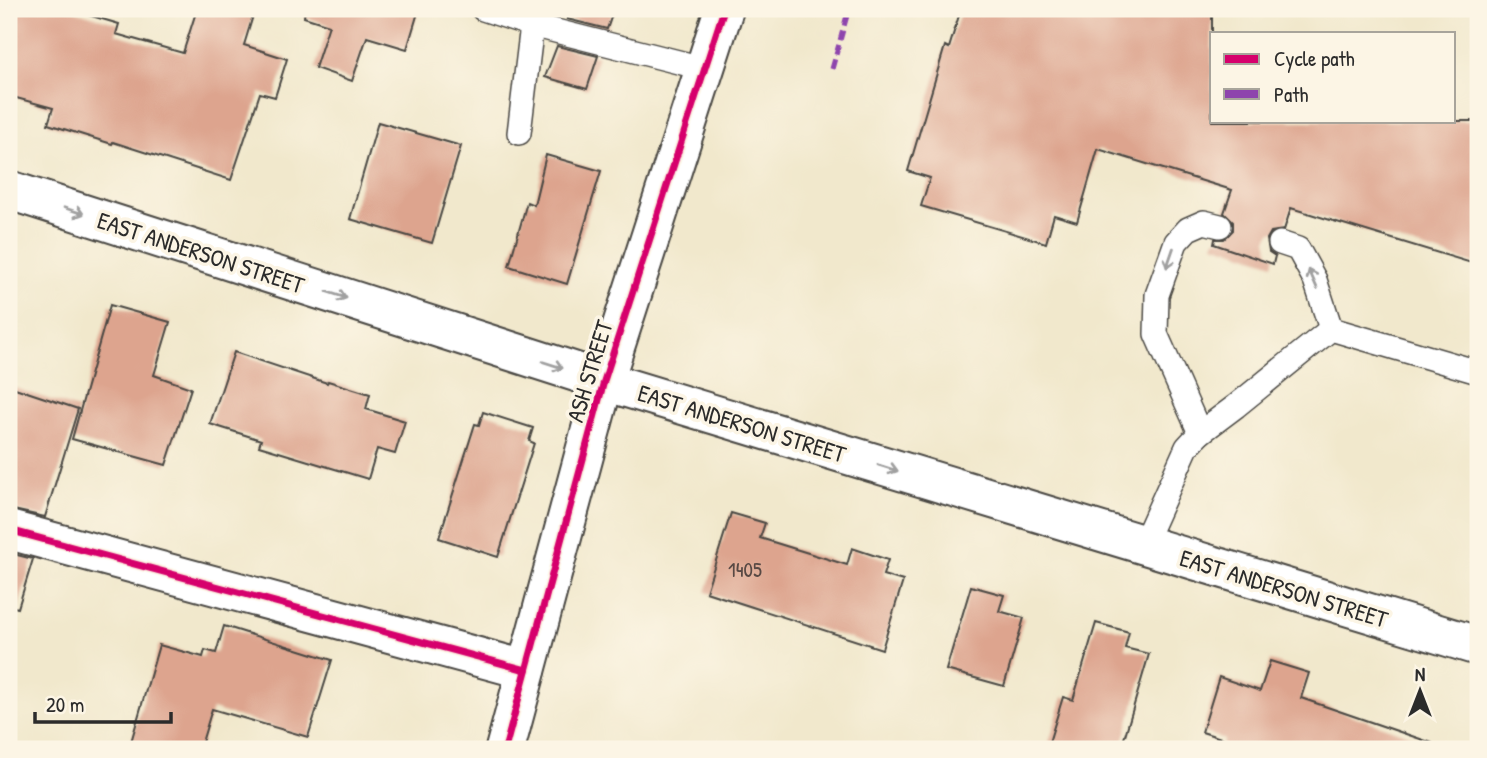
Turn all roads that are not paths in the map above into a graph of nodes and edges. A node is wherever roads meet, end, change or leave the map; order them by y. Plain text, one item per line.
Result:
1 (483, 9) edge
2 (724, 9) edge
3 (532, 25) junction
4 (706, 69) junction
5 (519, 134) dead end
6 (9, 190) edge
7 (1220, 226) dead end
8 (1280, 243) dead end
9 (1331, 329) junction
10 (1478, 372) edge
11 (604, 382) junction
12 (1200, 433) junction
13 (9, 530) edge
14 (1143, 545) junction
15 (1478, 646) edge
16 (526, 670) junction
17 (505, 749) edge

1 - 3 lane
2 - 4 main road, ASH STREET
3 - 4 lane
3 - 5 lane
4 - 11 main road, ASH STREET
6 -> 11 main road, EAST ANDERSON STREET
7 -> 12 lane
9 -> 8 lane
9 - 10 lane
9 - 12 lane
11 -> 14 main road, EAST ANDERSON STREET
11 - 16 main road, ASH STREET
12 - 14 lane
13 - 16 main road
14 - 15 main road, EAST ANDERSON STREET
16 - 17 main road, ASH STREET

